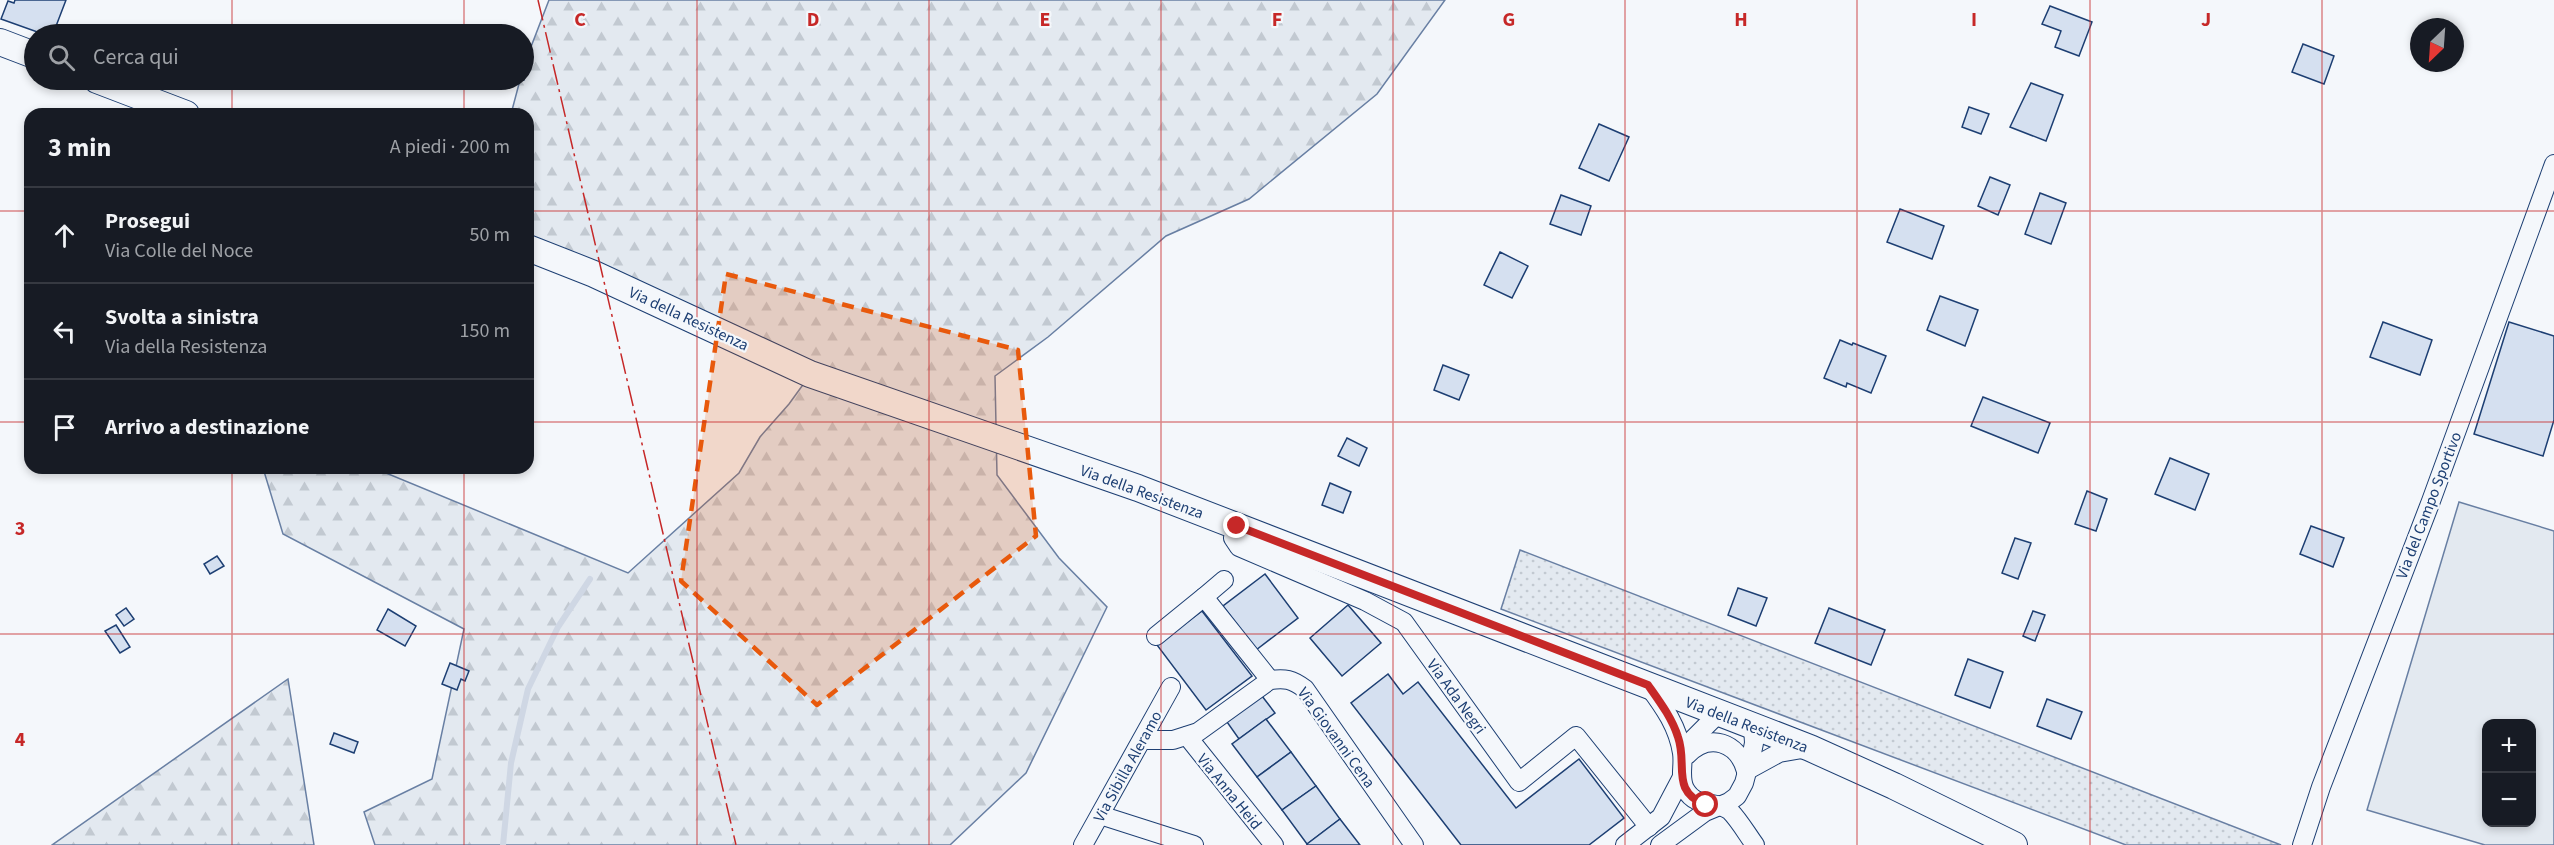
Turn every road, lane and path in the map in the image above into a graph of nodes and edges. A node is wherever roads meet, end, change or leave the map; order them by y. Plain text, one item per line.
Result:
1 (0, 42) edge
2 (24, 51) edge
3 (123, 90) edge
4 (170, 108) edge
5 (2554, 164) edge
6 (534, 250) edge
7 (1237, 526) junction
8 (1224, 580) dead end
9 (1204, 597) junction
10 (1156, 636) dead end
11 (1270, 680) junction
12 (1648, 685) junction
13 (1171, 687) dead end
14 (1719, 713) junction
15 (1753, 726) junction
16 (1187, 736) junction
17 (1142, 740) junction
18 (1809, 748) junction
19 (1684, 766) junction
20 (1746, 771) junction
21 (1742, 789) junction
22 (1716, 806) junction
23 (1100, 815) junction
24 (1649, 827) junction
25 (1751, 839) edge
26 (1996, 839) edge
27 (1083, 845) edge
28 (1194, 845) edge
29 (1274, 845) edge
30 (1414, 845) edge
31 (1625, 845) edge
32 (1660, 845) edge
33 (2014, 845) edge
34 (2302, 845) edge

1 - 2 street
3 - 4 street
5 - 34 street, Via del Campo Sportivo
6 - 7 street, Via della Resistenza
7 - 12 street, Via della Resistenza
7 - 24 street, Via Ada Negri
8 - 9 street
9 - 10 street
9 - 11 street
11 - 16 street
11 - 30 street, Via Giovanni Cena
12 - 14 street, Via della Resistenza
12 - 19 street
13 - 17 street, Via Sibilla Aleramo
14 - 15 street, Via della Resistenza
14 - 19 street
15 - 18 street, Via della Resistenza
15 - 20 street
16 - 17 street
16 - 29 street, Via Anna Heid
17 - 23 street, Via Sibilla Aleramo
18 - 20 street
18 - 26 street, Via della Resistenza
19 - 20 street
19 - 22 street
19 - 24 street
20 - 21 street
21 - 22 street
21 - 25 street
22 - 25 street
22 - 32 street
23 - 27 street, Via Sibilla Aleramo
23 - 28 street
24 - 31 street
26 - 33 street, Via della Resistenza

